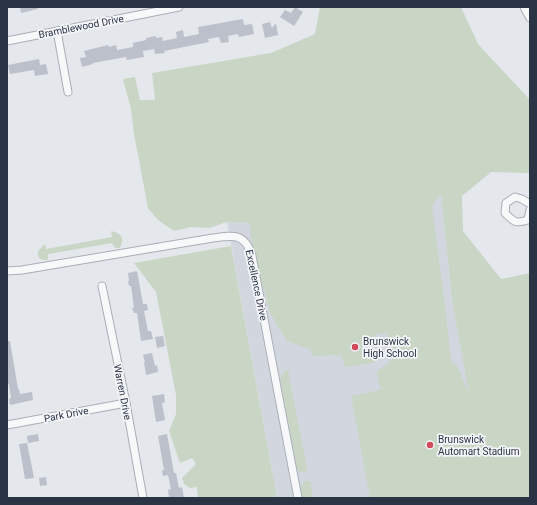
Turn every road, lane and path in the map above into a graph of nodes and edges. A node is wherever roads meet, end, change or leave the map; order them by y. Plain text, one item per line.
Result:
1 (179, 7) edge
2 (524, 7) edge
3 (530, 18) edge
4 (57, 31) junction
5 (7, 41) edge
6 (68, 92) dead end
7 (530, 204) edge
8 (530, 210) edge
9 (7, 271) edge
10 (102, 286) dead end
11 (126, 403) junction
12 (7, 425) edge
13 (143, 498) edge
14 (298, 498) edge

1 - 4 street, Bramblewood Drive
2 - 3 street
4 - 5 street, Bramblewood Drive
4 - 6 street
7 - 8 street
9 - 14 street, Excellence Drive
10 - 11 street, Warren Drive
11 - 12 street, Park Drive
11 - 13 street, Warren Drive

